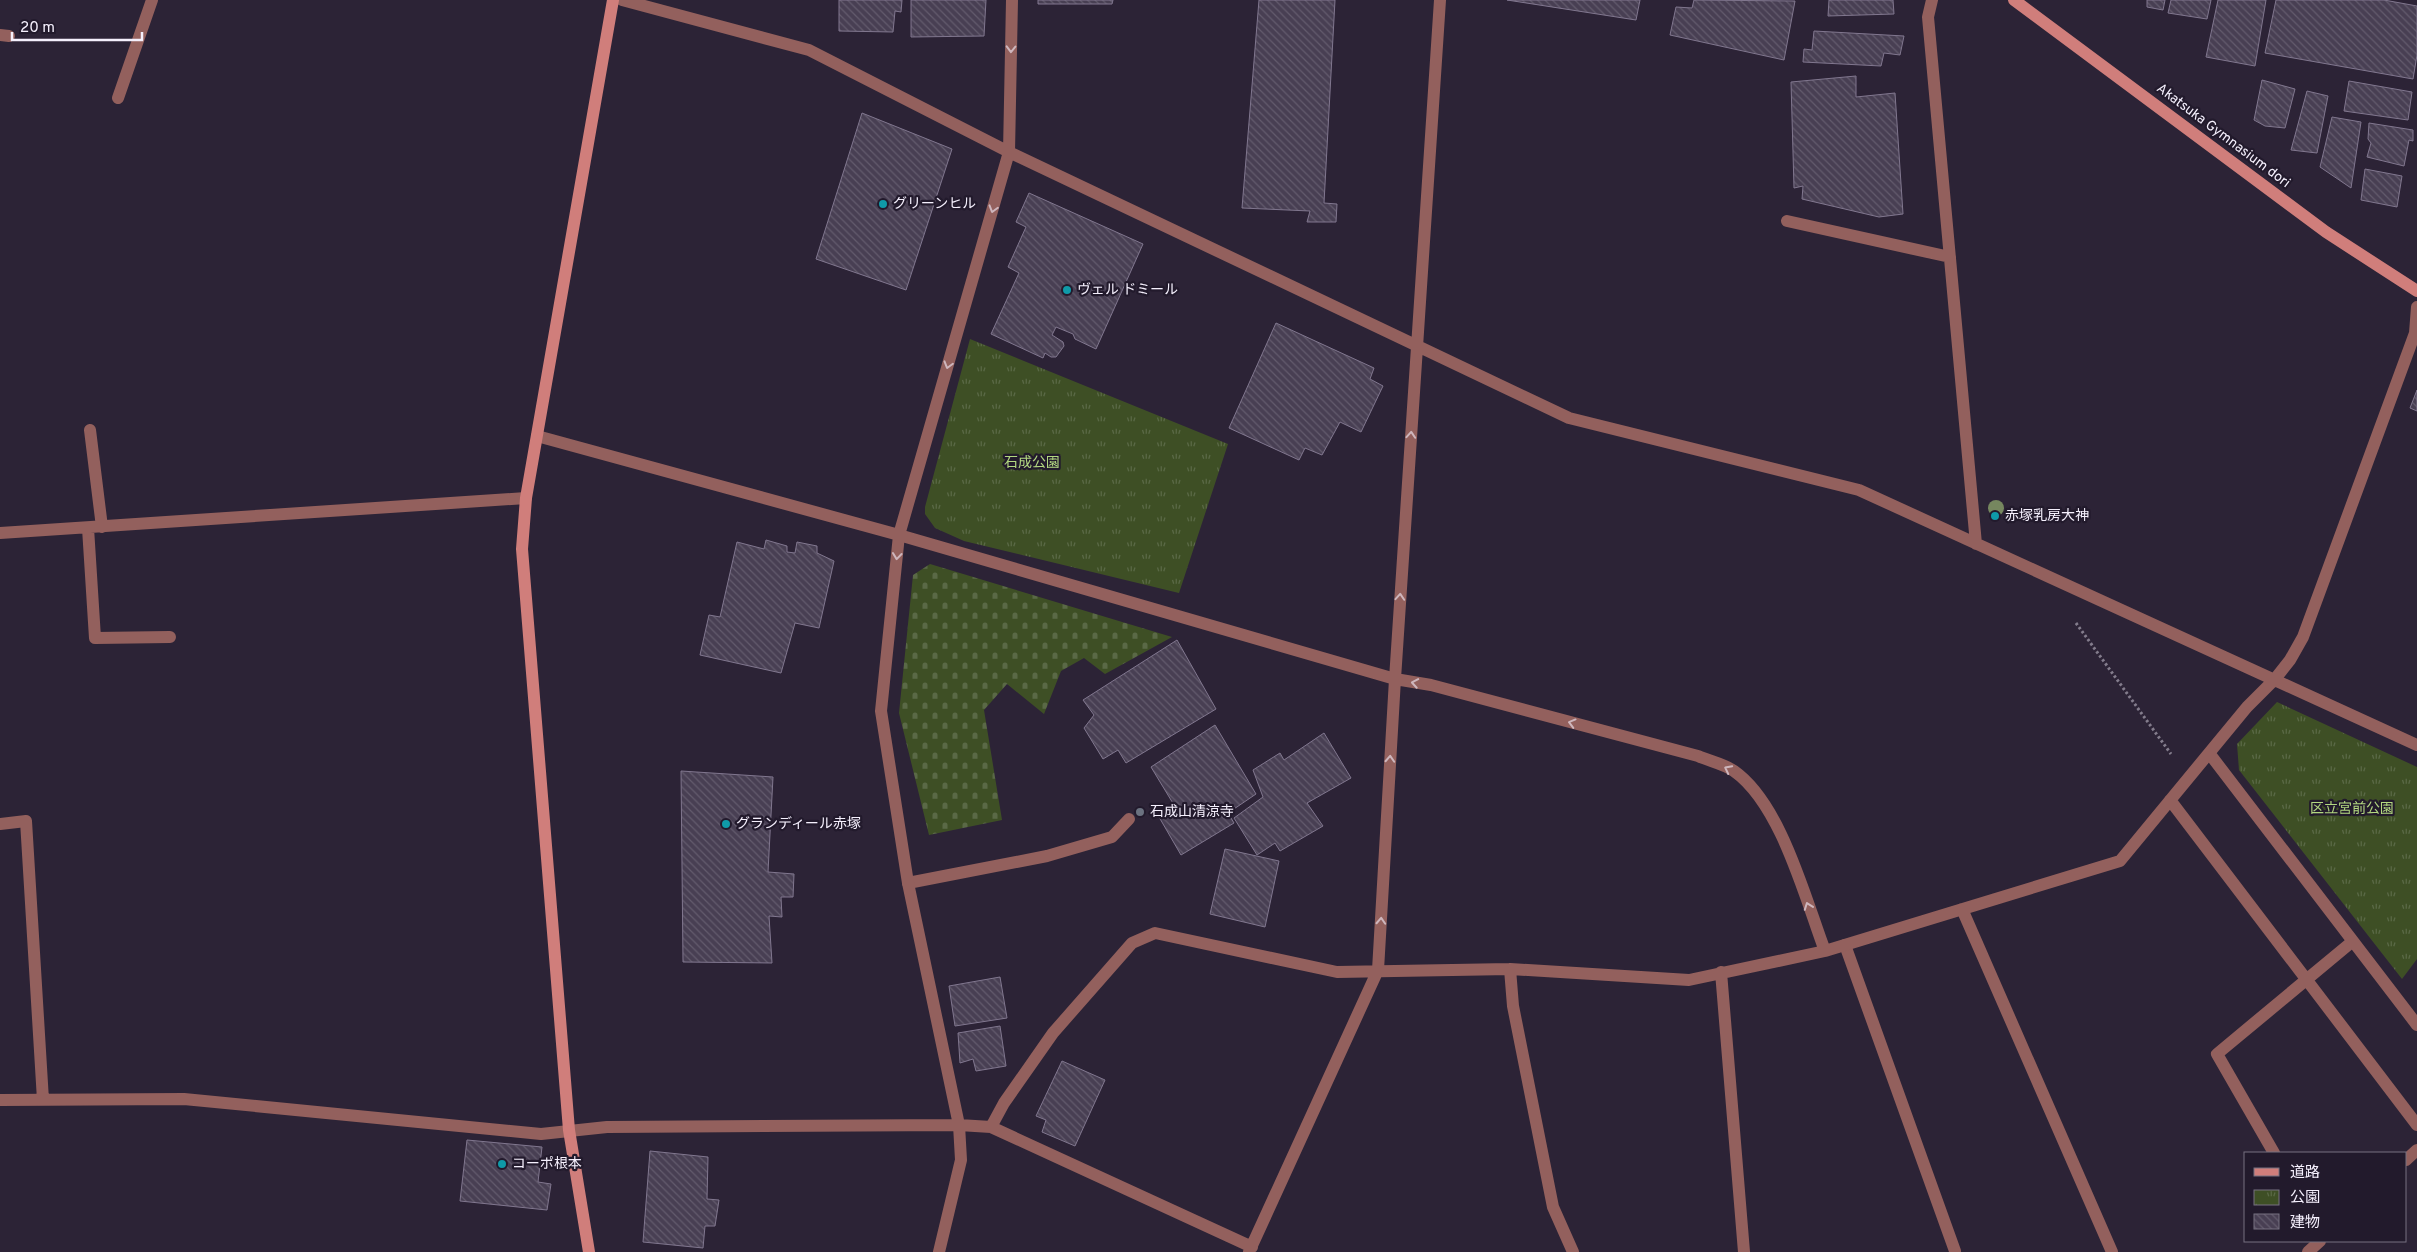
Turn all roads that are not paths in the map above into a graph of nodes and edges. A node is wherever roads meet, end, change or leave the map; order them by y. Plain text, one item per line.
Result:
1 (152, 0) edge
2 (614, 0) edge
3 (622, 0) edge
4 (1012, 0) edge
5 (1440, 0) edge
6 (1932, 0) edge
7 (2014, 0) edge
8 (118, 98) dead end
9 (1009, 152) junction
10 (1787, 221) dead end
11 (1950, 256) junction
12 (2417, 290) edge
13 (2417, 308) edge
14 (1416, 345) junction
15 (90, 430) dead end
16 (537, 436) junction
17 (526, 498) junction
18 (102, 527) junction
19 (88, 528) junction
20 (0, 533) edge
21 (900, 535) junction
22 (1976, 544) junction
23 (170, 637) dead end
24 (1395, 679) junction
25 (2275, 679) junction
26 (2417, 745) edge
27 (2209, 753) junction
28 (2170, 800) junction
29 (1129, 819) dead end
30 (0, 824) edge
31 (908, 883) junction
32 (1962, 909) junction
33 (2352, 941) junction
34 (1845, 945) junction
35 (1825, 951) junction
36 (1510, 969) junction
37 (1378, 970) junction
38 (1720, 972) junction
39 (2307, 980) junction
40 (2417, 1025) edge
41 (0, 1100) edge
42 (42, 1100) junction
43 (959, 1124) junction
44 (2417, 1125) edge
45 (991, 1127) junction
46 (569, 1130) junction
47 (2417, 1150) edge
48 (2273, 1152) edge
49 (2407, 1159) edge
50 (2319, 1242) edge
51 (1250, 1249) edge
52 (589, 1252) edge
53 (940, 1252) edge
54 (1573, 1252) edge
55 (1744, 1252) edge
56 (1955, 1252) edge
57 (2112, 1252) edge
58 (2308, 1252) edge

1 - 8 street
2 - 16 street
3 - 9 street
4 -> 9 street
5 - 14 street
6 - 11 street
7 - 12 street, Akatsuka Gymnasium dori
9 - 14 street
9 -> 21 street
10 - 11 street
11 - 22 street
13 - 25 street
14 - 22 street
24 -> 14 street
15 - 18 street
16 - 17 street
16 - 21 street
17 - 18 street
17 - 46 street
18 - 19 street
19 - 20 street
19 - 23 street
21 - 24 street
21 -> 31 street
22 - 25 street
35 -> 24 street
37 -> 24 street
25 - 26 street
25 - 27 street
27 - 28 street
27 - 33 street
28 - 32 street
28 - 39 street
29 - 31 street
30 - 42 street
31 - 43 street
32 - 34 street
32 - 57 street
33 - 39 street
33 - 40 street
34 - 35 street
34 - 56 street
35 - 38 street
36 - 37 street
36 - 38 street
36 - 54 street
37 - 45 street
37 - 51 street
38 - 55 street
39 - 44 street
39 - 48 street
41 - 42 street
42 - 46 street
43 - 45 street
43 - 46 street
43 - 53 street
45 - 51 street
46 - 52 street
47 - 49 street
50 - 58 street

